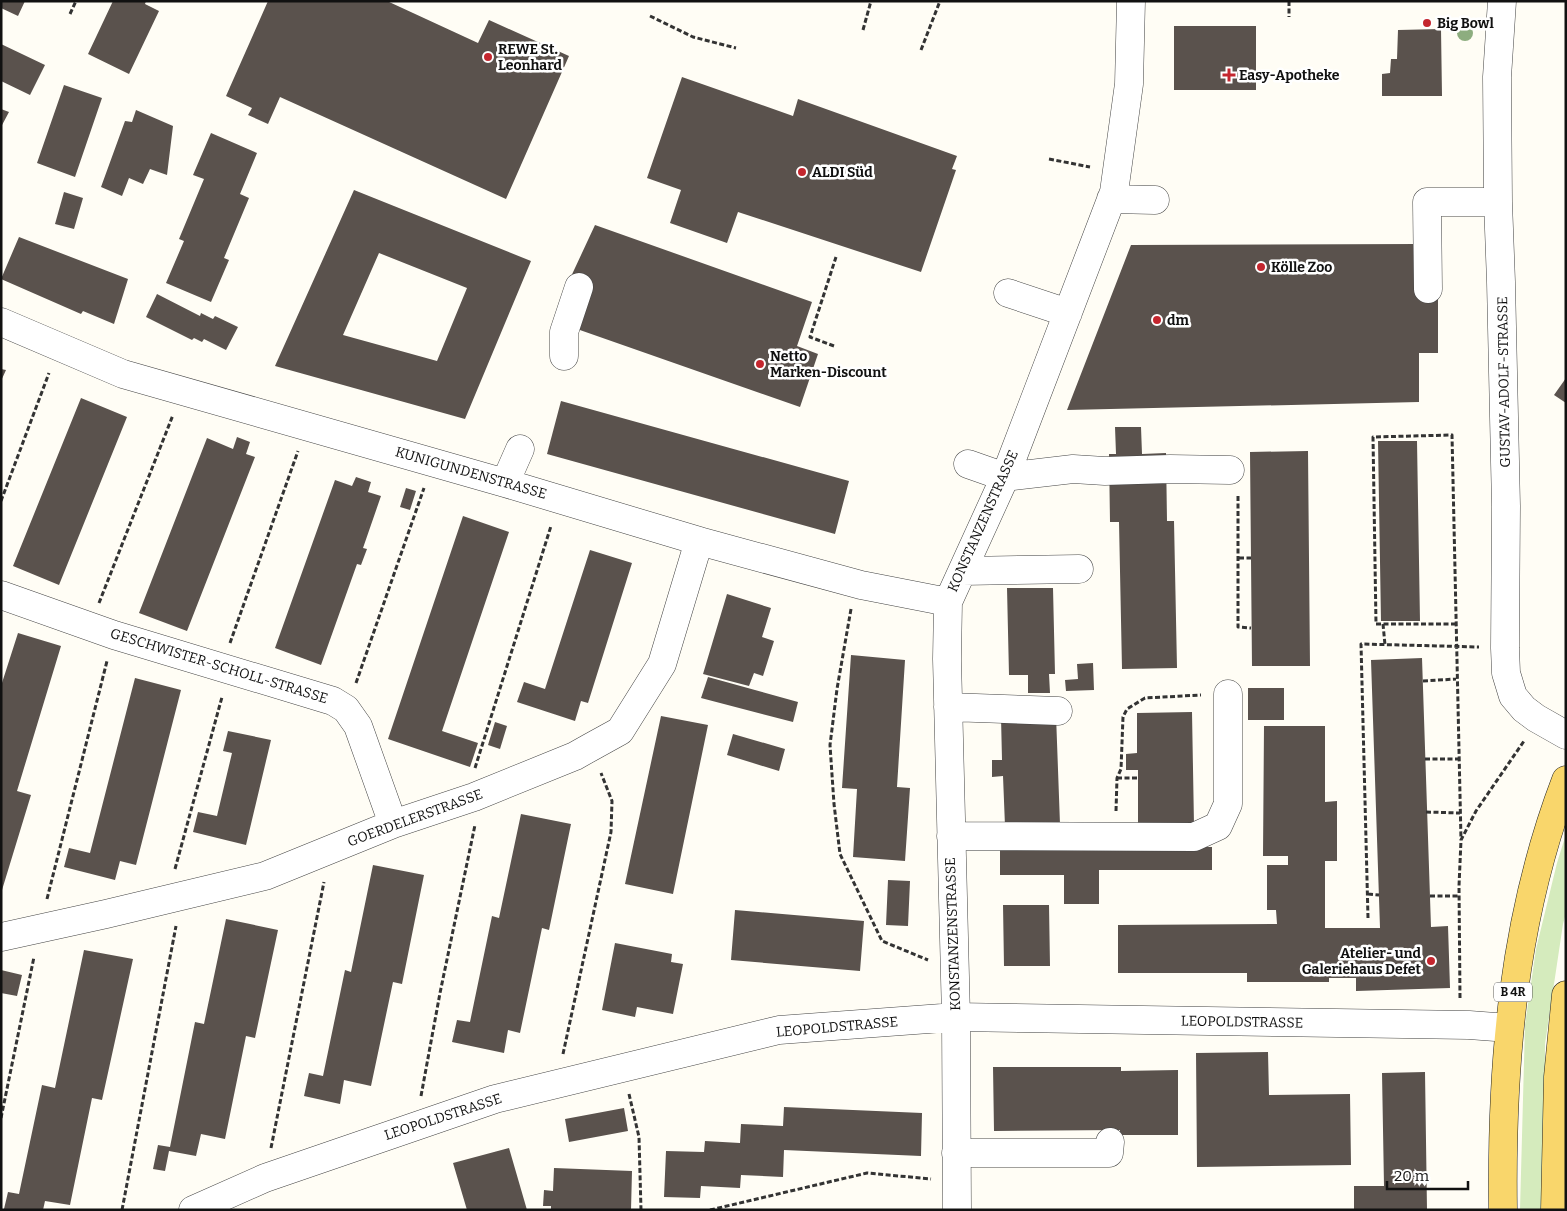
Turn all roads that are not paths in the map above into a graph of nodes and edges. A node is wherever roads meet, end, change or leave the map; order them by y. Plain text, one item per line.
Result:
1 (1131, 1) edge
2 (1502, 1) edge
3 (1111, 199) junction
4 (1155, 200) dead end
5 (1498, 202) junction
6 (579, 287) dead end
7 (1428, 289) dead end
8 (1008, 293) dead end
9 (1068, 313) junction
10 (1, 322) edge
11 (564, 356) dead end
12 (520, 449) dead end
13 (968, 464) dead end
14 (1230, 470) road end
15 (1005, 477) junction
16 (505, 483) junction
17 (699, 540) junction
18 (1078, 569) dead end
19 (964, 570) junction
20 (1, 595) edge
21 (948, 602) junction
22 (1228, 694) road end
23 (948, 707) junction
24 (1058, 711) dead end
25 (1566, 736) edge
26 (1566, 780) edge
27 (393, 824) junction
28 (951, 836) junction
29 (1, 937) edge
30 (1566, 995) edge
31 (956, 1017) junction
32 (1509, 1028) junction
33 (1110, 1142) dead end
34 (956, 1153) junction
35 (193, 1210) edge
36 (957, 1210) edge
37 (1503, 1210) edge
38 (1555, 1210) edge

1 - 3 street, KONSTANZENSTRASSE
2 - 5 street, GUSTAV-ADOLF-STRASSE
3 - 4 street
3 - 9 street, KONSTANZENSTRASSE
5 - 7 street
5 - 25 street, GUSTAV-ADOLF-STRASSE
6 - 11 street
8 - 9 street
9 - 15 street, KONSTANZENSTRASSE
10 - 16 street, KUNIGUNDENSTRASSE
12 - 16 street
13 - 15 street
14 - 15 street
15 - 19 street, KONSTANZENSTRASSE
16 - 17 street, KUNIGUNDENSTRASSE
17 - 21 street, KUNIGUNDENSTRASSE
17 - 27 street, GOERDELERSTRASSE
18 - 19 street
19 - 21 street, KONSTANZENSTRASSE
20 - 27 street, GESCHWISTER-SCHOLL-STRASSE
21 - 23 street, KONSTANZENSTRASSE
22 - 28 street
23 - 24 street
23 - 28 street, KONSTANZENSTRASSE
26 - 32 main road, B 4R
27 - 29 street, GOERDELERSTRASSE
28 - 31 street, KONSTANZENSTRASSE
30 - 38 main road
31 - 32 street, LEOPOLDSTRASSE
31 - 34 street, KONSTANZENSTRASSE
31 - 35 street, LEOPOLDSTRASSE
32 - 37 main road, B 4R
33 - 34 street
34 - 36 street, KONSTANZENSTRASSE

